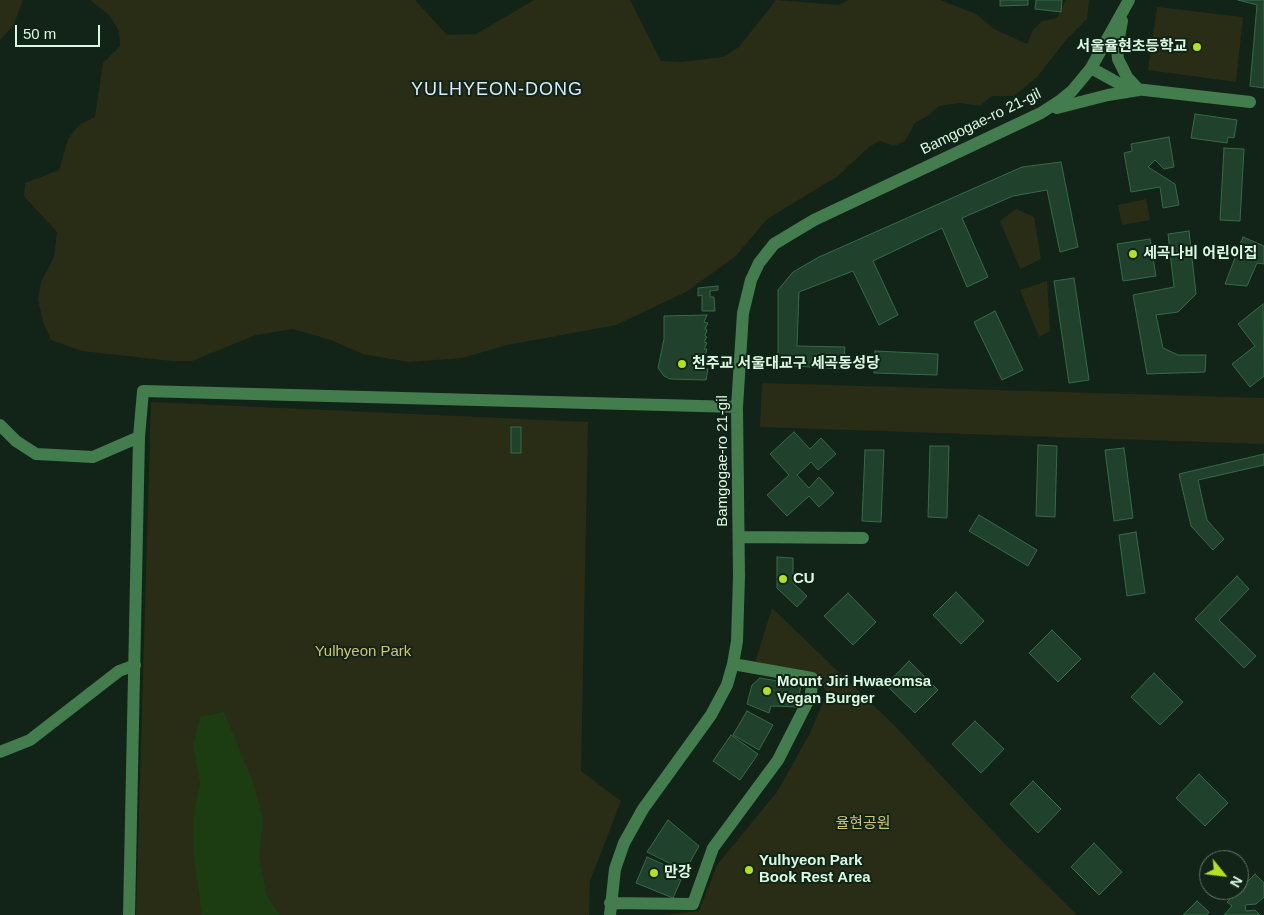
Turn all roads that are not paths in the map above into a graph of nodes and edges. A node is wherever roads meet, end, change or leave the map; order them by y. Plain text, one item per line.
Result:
1 (1127, 4) edge
2 (1090, 68) junction
3 (1139, 90) junction
4 (1250, 102) dead end
5 (1041, 113) junction
6 (738, 406) junction
7 (0, 425) edge
8 (139, 437) junction
9 (739, 536) junction
10 (863, 538) dead end
11 (135, 664) junction
12 (733, 664) junction
13 (0, 752) edge
14 (610, 909) edge
15 (128, 915) edge

1 - 2 street, Bamgogae-ro 21-gil
1 - 3 street
2 - 3 street
2 - 5 street, Bamgogae-ro 21-gil
3 - 4 street
3 - 5 street
5 - 6 street, Bamgogae-ro 21-gil
6 - 8 street
6 - 9 street, Bamgogae-ro 21-gil
7 - 8 street
8 - 11 street
9 - 10 street
9 - 12 street, Bamgogae-ro 21-gil
11 - 13 street
11 - 15 street
12 - 14 street, Bamgogae-ro 21-gil
12 - 14 street

